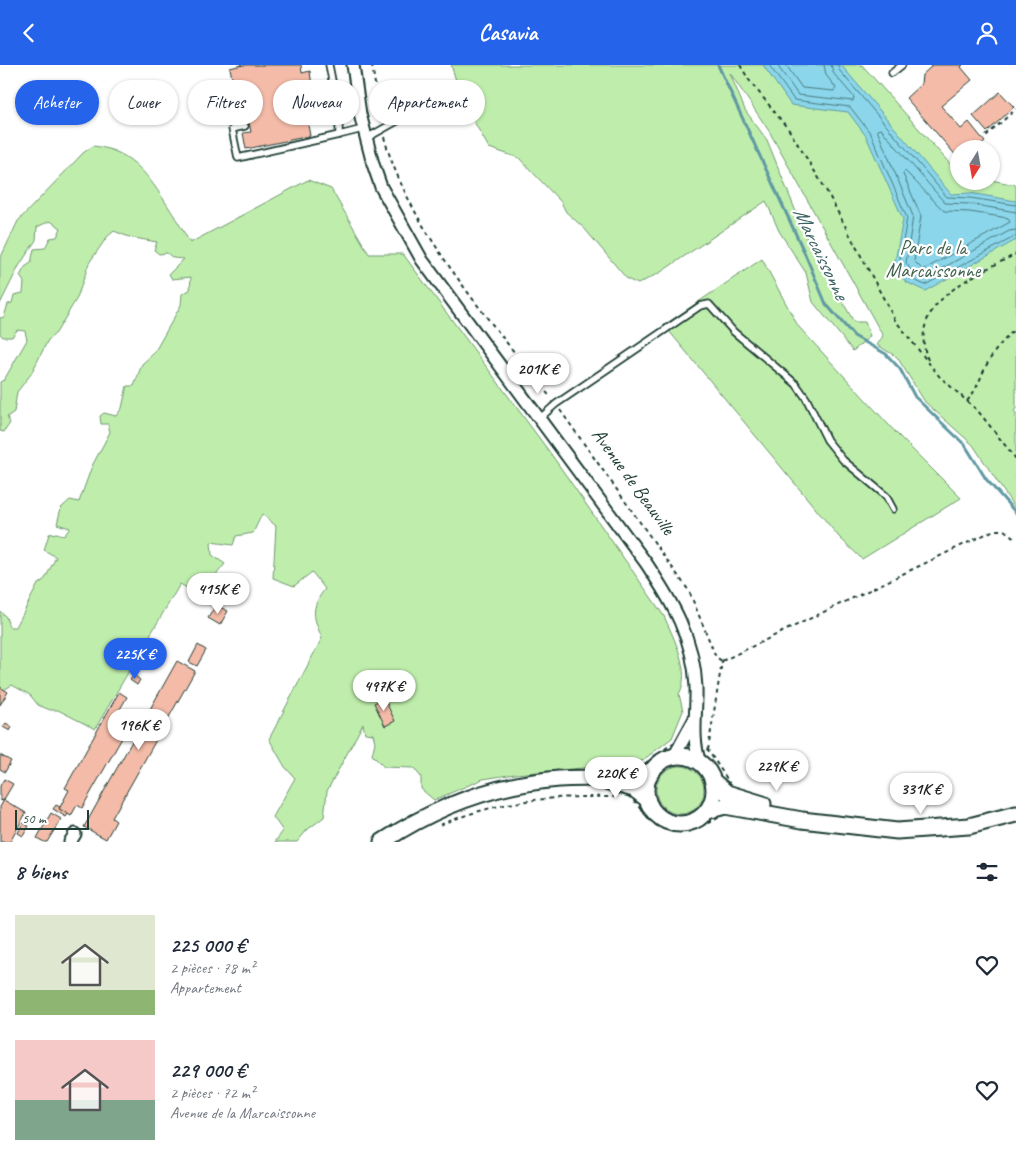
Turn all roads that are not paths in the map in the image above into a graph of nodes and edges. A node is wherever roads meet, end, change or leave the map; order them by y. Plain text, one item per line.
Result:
1 (329, 65) edge
2 (354, 65) edge
3 (902, 65) edge
4 (892, 73) dead end
5 (389, 125) edge
6 (245, 126) dead end
7 (364, 134) junction
8 (339, 135) junction
9 (539, 419) junction
10 (893, 509) dead end
11 (694, 720) junction
12 (670, 758) junction
13 (700, 763) junction
14 (653, 770) junction
15 (713, 781) junction
16 (633, 787) junction
17 (647, 799) junction
18 (726, 799) junction
19 (707, 811) junction
20 (1016, 814) edge
21 (382, 842) edge

1 - 8 lane
2 - 7 street, Avenue de Beauville
3 - 4 lane
5 - 7 lane
6 - 8 lane
7 - 8 lane
7 - 9 street, Avenue de Beauville
9 - 10 lane
9 - 11 street, Avenue de Beauville
11 - 12 street, Avenue de Beauville
11 - 13 street, Avenue de Beauville
12 - 13 main road
12 - 14 main road
13 - 15 main road
14 - 16 main road
14 - 17 main road
15 - 18 main road
15 - 19 main road
16 - 17 main road
16 - 21 main road
17 - 19 main road
18 - 19 main road
18 - 20 main road

